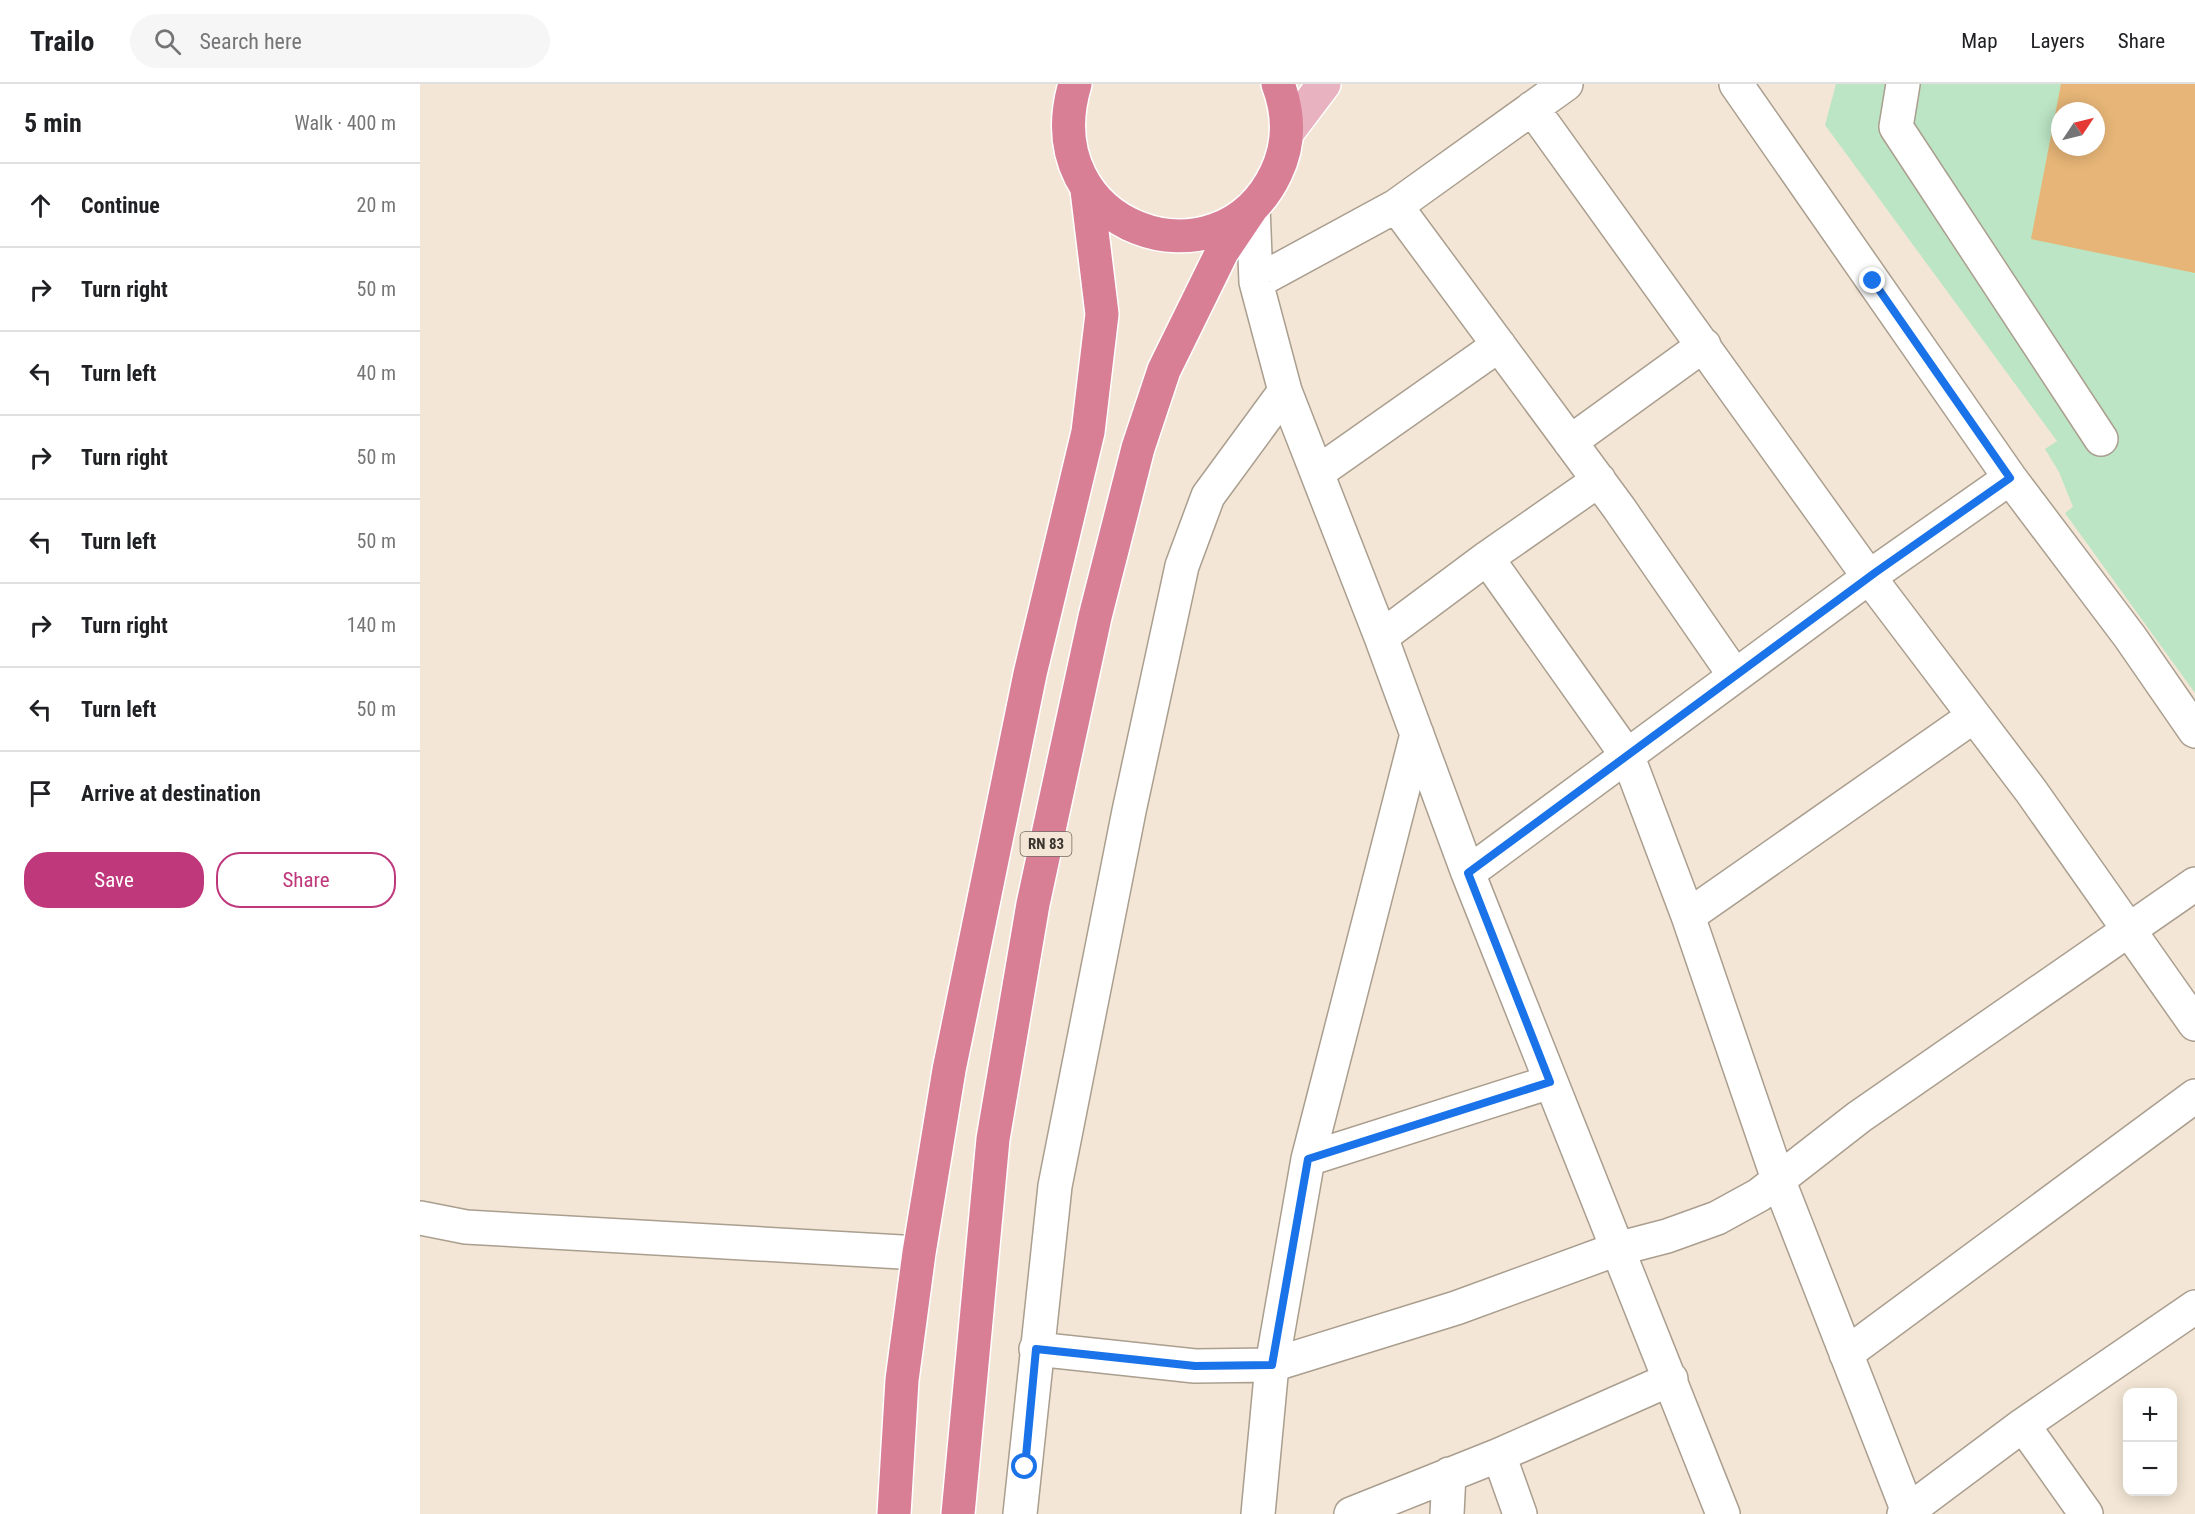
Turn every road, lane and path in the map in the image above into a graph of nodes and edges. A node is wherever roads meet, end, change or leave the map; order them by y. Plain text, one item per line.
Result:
1 (1075, 84) edge
2 (1278, 84) edge
3 (1324, 84) edge
4 (1566, 84) edge
5 (1736, 84) edge
6 (1903, 84) edge
7 (1532, 108) junction
8 (1287, 133) junction
9 (1087, 190) junction
10 (1253, 206) junction
11 (1396, 206) junction
12 (1256, 282) junction
13 (1499, 345) junction
14 (1704, 345) junction
15 (1285, 391) junction
16 (2101, 439) dead end
17 (1570, 442) junction
18 (1317, 473) junction
19 (2010, 478) junction
20 (1599, 480) junction
21 (1487, 558) junction
22 (1869, 577) junction
23 (1381, 637) junction
24 (1735, 676) junction
25 (1974, 716) junction
26 (2195, 731) edge
27 (1418, 734) junction
28 (1628, 756) junction
29 (1468, 873) junction
30 (2195, 884) edge
31 (1688, 916) junction
32 (2129, 930) junction
33 (2195, 1024) edge
34 (1550, 1082) junction
35 (2195, 1096) edge
36 (1308, 1159) junction
37 (1778, 1179) junction
38 (420, 1218) edge
39 (1617, 1250) junction
40 (919, 1252) junction
41 (2195, 1307) edge
42 (1036, 1349) junction
43 (1846, 1354) junction
44 (1272, 1365) junction
45 (1671, 1379) junction
46 (2023, 1425) junction
47 (1499, 1455) junction
48 (1449, 1474) junction
49 (1907, 1513) edge
50 (894, 1514) edge
51 (958, 1514) edge
52 (1020, 1514) edge
53 (1258, 1514) edge
54 (1350, 1514) edge
55 (1448, 1514) edge
56 (1520, 1514) edge
57 (1723, 1514) edge
58 (2086, 1514) edge

1 - 9 highway
2 - 8 highway
3 - 8 main road
4 - 7 street
5 - 19 street
6 - 16 street
7 - 11 street
7 - 14 street
8 - 10 highway
9 - 10 highway
9 - 40 highway, RN 83
10 - 12 street
10 - 51 highway, RN 83
11 - 12 street
11 - 13 street
12 - 15 street
13 - 17 street
13 - 18 street
14 - 17 street
14 - 22 street
15 - 18 street
15 - 42 street
17 - 20 street
18 - 23 street
19 - 22 street
19 - 26 street
20 - 21 street
20 - 24 street
21 - 23 street
21 - 28 street
22 - 24 street
22 - 25 street
23 - 27 street
24 - 28 street
25 - 31 street
25 - 32 street
27 - 29 street
27 - 36 street
28 - 29 street
28 - 31 street
29 - 34 street
30 - 32 street
31 - 37 street
32 - 33 street
32 - 37 street
34 - 36 street
34 - 39 street
35 - 43 street
36 - 44 street
37 - 39 street
37 - 43 street
38 - 40 street
39 - 44 street
39 - 45 street
40 - 50 highway, RN 83
41 - 46 street
42 - 44 street
42 - 52 street
43 - 49 street
44 - 53 street
45 - 47 street
45 - 57 street
46 - 49 street
46 - 58 street
47 - 48 street
47 - 56 street
48 - 54 street
48 - 55 street

